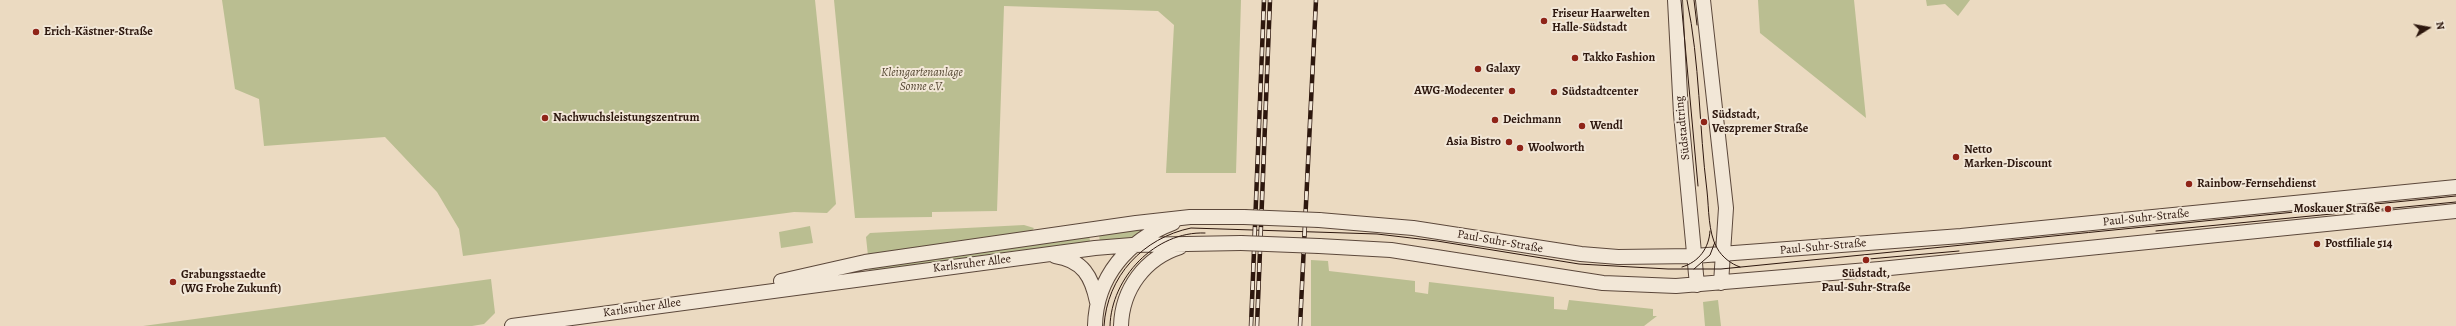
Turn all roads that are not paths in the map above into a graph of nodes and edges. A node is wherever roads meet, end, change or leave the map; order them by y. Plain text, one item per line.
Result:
1 (1675, 0) edge
2 (1703, 0) edge
3 (2456, 187) edge
4 (2456, 211) edge
5 (1190, 217) junction
6 (1241, 243) joint
7 (1196, 244) junction
8 (1132, 245) junction
9 (1047, 254) junction
10 (1722, 255) junction
11 (1694, 256) junction
12 (1721, 283) junction
13 (1697, 285) junction
14 (749, 294) junction
15 (1098, 302) junction
16 (512, 326) edge
17 (1095, 326) edge
18 (1120, 326) edge

1 - 11 street, Südstadtring
2 - 10 street
3 - 10 street, Paul-Suhr-Straße
4 - 12 street, Paul-Suhr-Straße
5 - 8 street
5 - 11 street, Paul-Suhr-Straße, bridge
5 - 14 street, Karlsruher Allee
6 - 7 street, Karlsruher Allee
6 - 13 street, Paul-Suhr-Straße, bridge
7 - 8 street, Karlsruher Allee
7 - 18 street, Karlsruher Allee
8 - 9 street, Karlsruher Allee
8 - 15 street
9 - 14 street, Karlsruher Allee
9 - 15 street
10 - 11 street, Paul-Suhr-Straße
10 - 12 street
11 - 13 street, Südstadtring
12 - 13 street, Paul-Suhr-Straße
14 - 16 street, Karlsruher Allee
15 - 17 street

